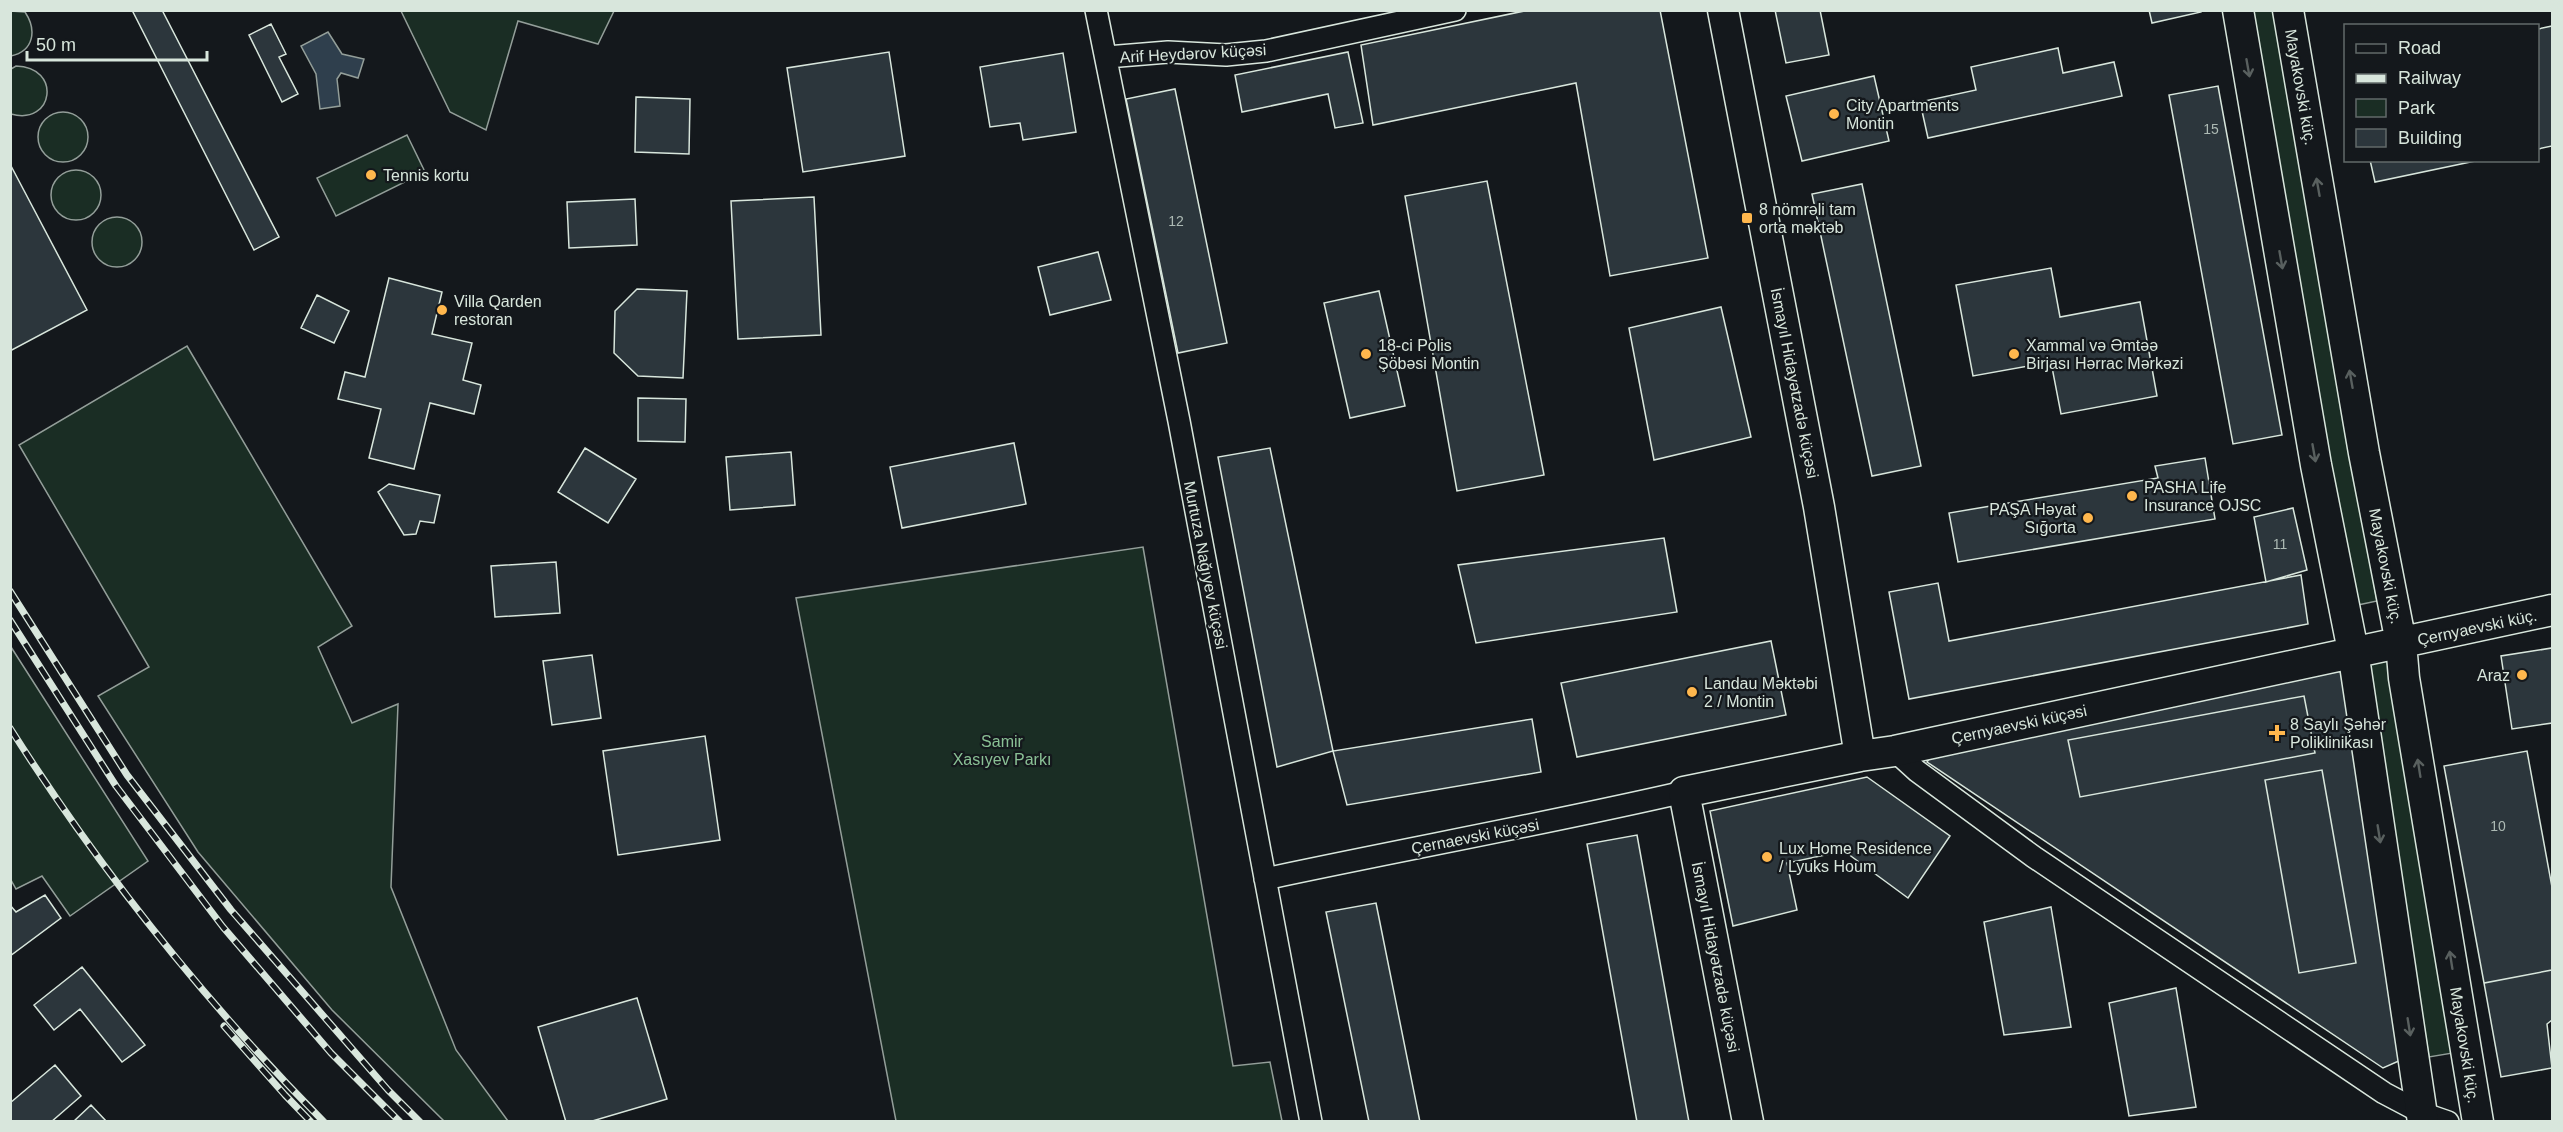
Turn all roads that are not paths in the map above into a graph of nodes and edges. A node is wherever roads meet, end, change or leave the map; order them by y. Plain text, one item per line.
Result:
1 (1096, 10) edge
2 (1455, 10) edge
3 (1723, 10) edge
4 (2238, 10) edge
5 (2288, 10) edge
6 (1107, 57) junction
7 (2553, 610) edge
8 (2401, 643) junction
9 (2353, 651) junction
10 (1895, 751) junction
11 (1860, 756) junction
12 (1684, 792) junction
13 (1265, 879) junction
14 (2431, 1119) edge
15 (1311, 1122) edge
16 (1748, 1122) edge
17 (2478, 1122) edge

1 - 6 street, Murtuza Nağıyev küçəsi
2 - 6 street, Arif Heydərov küçəsi
3 - 11 street, İsmayıl Hidayətzadə küçəsi
4 -> 9 street
8 -> 5 street, Mayakovski küç.
6 - 13 street, Murtuza Nağıyev küçəsi
7 - 8 street, Çernyaevski küç.
8 - 9 street, Çernyaevski küç.
17 -> 8 street, Mayakovski küç.
9 - 10 street, Çernyaevski küçəsi
9 -> 14 street
10 - 11 street, Çernyaevski küçəsi
10 - 14 street
11 - 12 street, Çernyaevski küçəsi
12 - 13 street, Çernaevski küçəsi
12 - 16 street, İsmayıl Hidayətzadə küçəsi
13 - 15 street, Murtuza Nağıyev küçəsi

